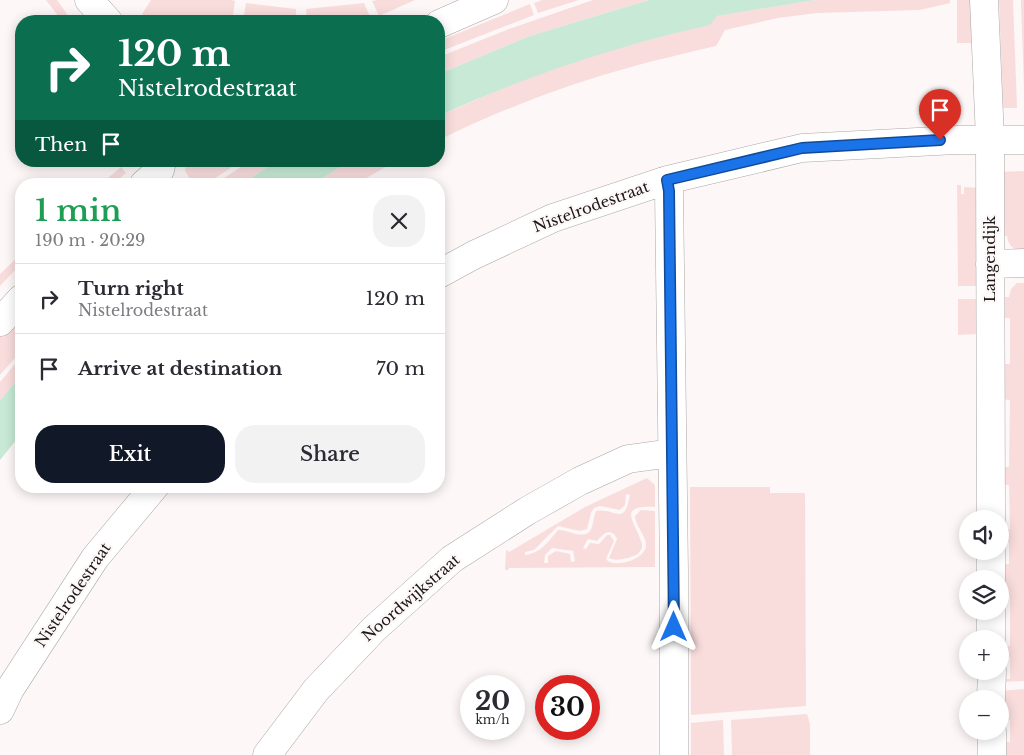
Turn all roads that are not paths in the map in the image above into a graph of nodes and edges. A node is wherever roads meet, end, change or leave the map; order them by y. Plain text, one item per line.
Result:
1 (89, 0) edge
2 (494, 0) edge
3 (984, 0) edge
4 (103, 15) edge
5 (445, 21) edge
6 (990, 139) junction
7 (1024, 140) edge
8 (667, 180) junction
9 (1024, 263) edge
10 (990, 264) junction
11 (445, 271) edge
12 (15, 306) edge
13 (0, 322) edge
14 (672, 453) junction
15 (150, 493) edge
16 (991, 510) edge
17 (0, 710) edge
18 (992, 740) edge
19 (267, 755) edge
20 (674, 755) edge
21 (992, 755) edge

1 - 4 street
2 - 5 street
3 - 6 street, Langendijk
6 - 7 street, Nistelrodestraat
6 - 8 street, Nistelrodestraat
6 - 10 street, Langendijk
8 - 11 street, Nistelrodestraat
8 - 14 street
9 - 10 street
10 - 16 street, Langendijk
12 - 13 street
14 - 19 street, Noordwijkstraat
14 - 20 street
15 - 17 street, Nistelrodestraat
18 - 21 street

